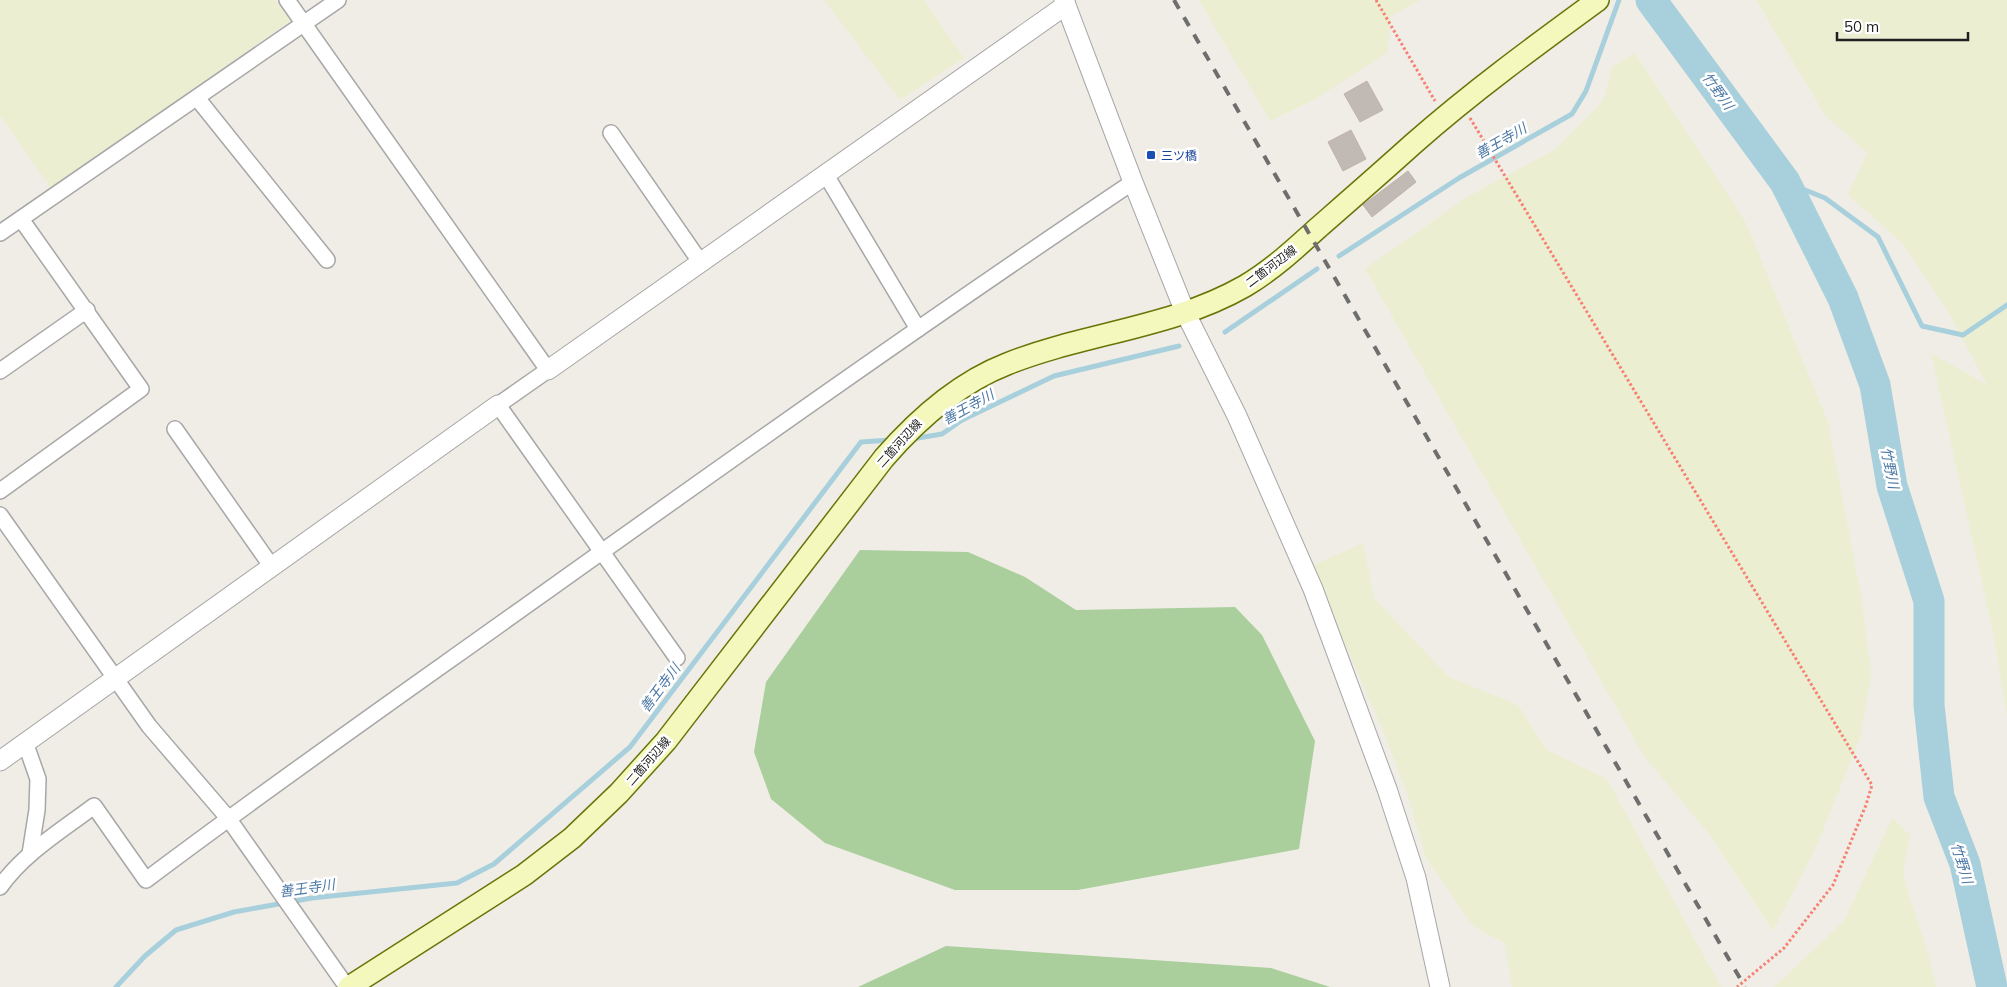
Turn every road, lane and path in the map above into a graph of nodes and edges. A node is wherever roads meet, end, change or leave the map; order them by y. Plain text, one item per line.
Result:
1 (287, 0) edge
2 (338, 0) edge
3 (1376, 0) edge
4 (1596, 1) edge
5 (1065, 3) edge
6 (304, 24) junction
7 (197, 98) junction
8 (1461, 103) junction
9 (1444, 117) junction
10 (612, 133) dead end
11 (826, 175) junction
12 (1132, 182) junction
13 (21, 219) junction
14 (0, 233) edge
15 (327, 260) dead end
16 (700, 263) junction
17 (87, 310) junction
18 (1185, 312) junction
19 (918, 329) junction
20 (548, 370) junction
21 (0, 371) edge
22 (498, 405) junction
23 (175, 428) dead end
24 (0, 491) edge
25 (0, 515) edge
26 (601, 552) junction
27 (272, 567) junction
28 (677, 658) dead end
29 (116, 679) junction
30 (25, 742) junction
31 (0, 761) edge
32 (228, 818) junction
33 (30, 854) junction
34 (0, 887) edge
35 (348, 987) edge
36 (1440, 987) edge
37 (1736, 987) edge

1 - 6 street
2 - 6 street
3 - 9 path
4 - 8 main road, 二箇河辺線
5 - 11 street
5 - 12 street
6 - 7 street
6 - 20 street
7 - 13 street
7 - 15 street
8 - 9 main road, 二箇河辺線
8 - 37 path
9 - 18 main road, 二箇河辺線
10 - 16 street
11 - 16 street
11 - 19 street
12 - 18 street
12 - 19 street
13 - 14 street
13 - 17 street
16 - 20 street
17 - 21 street
17 - 24 street
18 - 35 main road, 二箇河辺線
18 - 36 street
19 - 26 street
20 - 22 street
22 - 26 street
22 - 27 street
23 - 27 street
25 - 29 street
26 - 28 street
26 - 32 street
27 - 29 street
29 - 30 street
29 - 32 street
30 - 31 street
30 - 33 street
32 - 33 street
32 - 35 street
33 - 34 street

